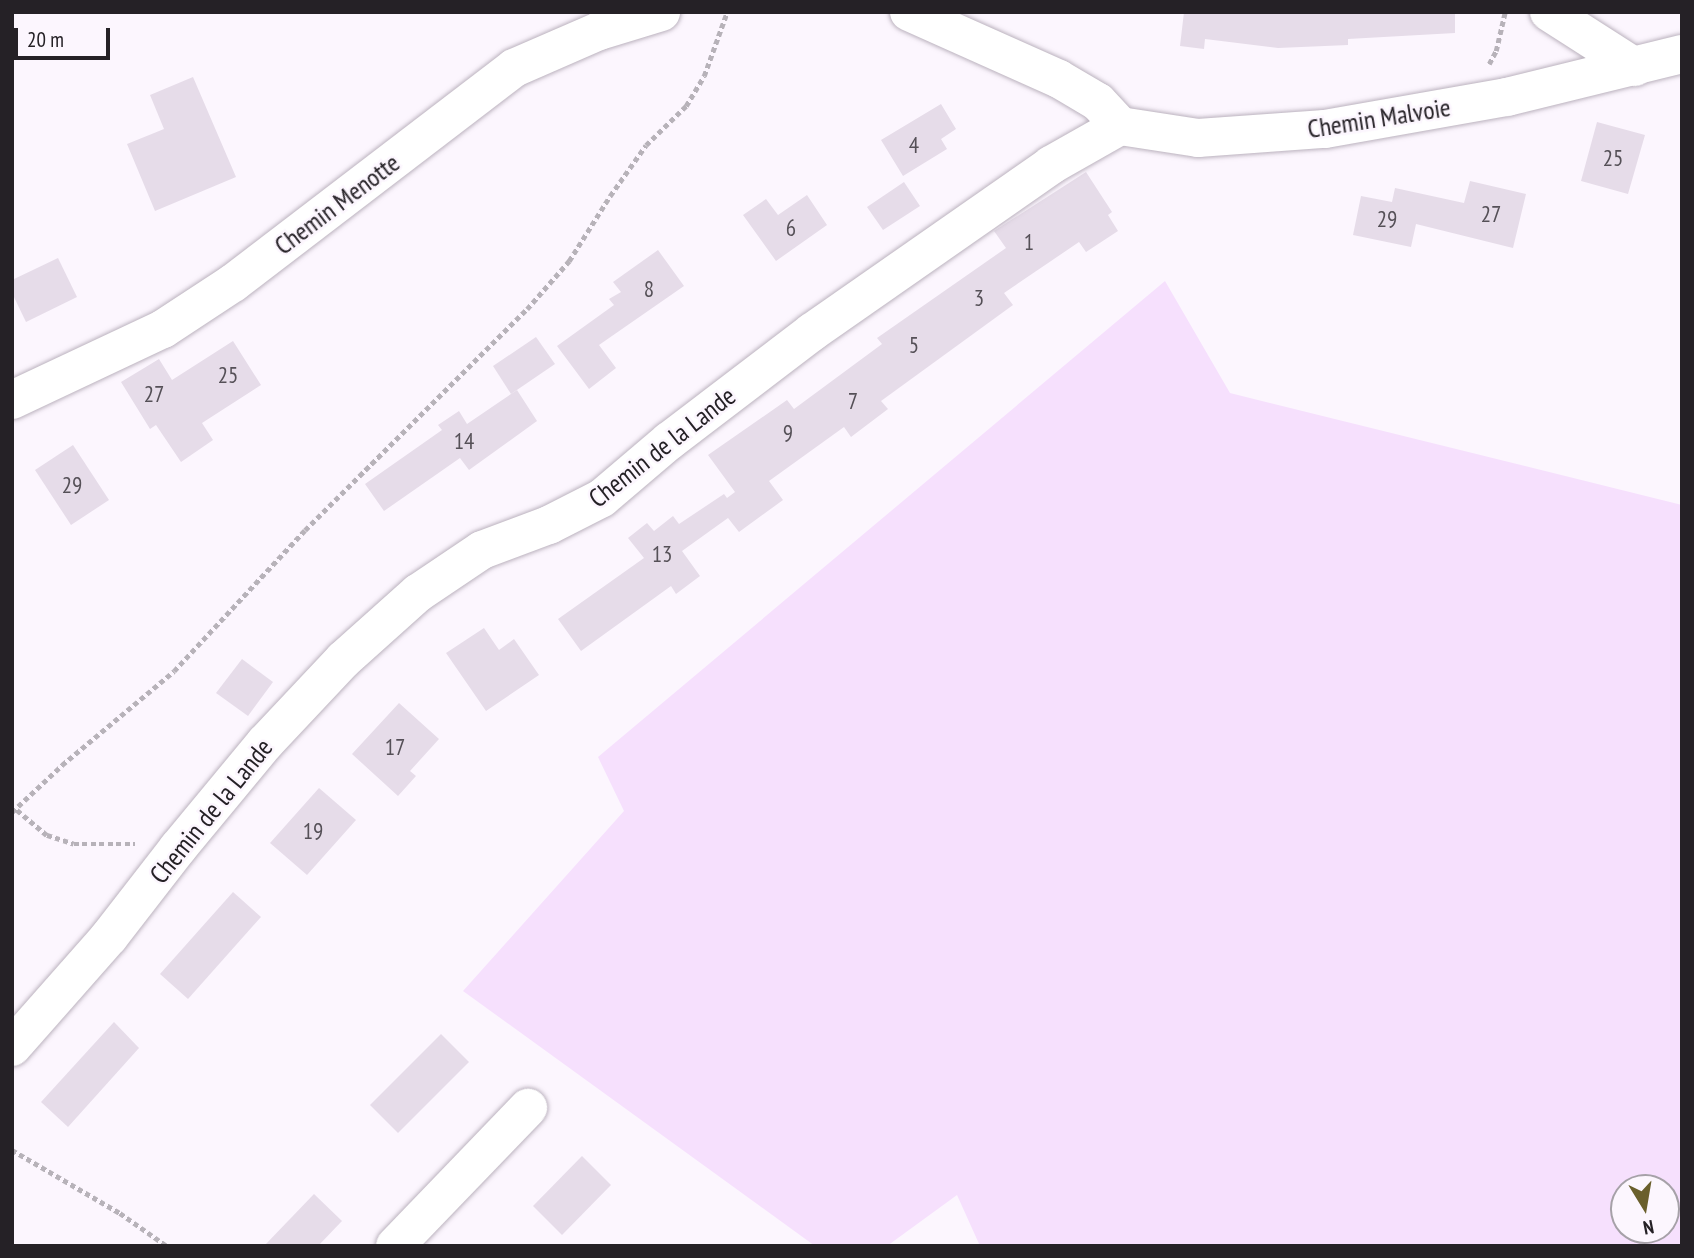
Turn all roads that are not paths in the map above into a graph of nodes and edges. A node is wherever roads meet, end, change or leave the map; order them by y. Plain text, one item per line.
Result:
1 (661, 12) edge
2 (909, 12) edge
3 (1549, 12) edge
4 (1682, 54) edge
5 (1634, 67) junction
6 (1120, 125) junction
7 (12, 400) edge
8 (12, 1047) edge
9 (528, 1108) dead end
10 (395, 1246) edge

1 - 7 street, Chemin Menotte
2 - 6 street
3 - 5 street
4 - 5 street, Chemin Malvoie
5 - 6 street, Chemin Malvoie
6 - 8 street, Chemin de la Lande
9 - 10 street

